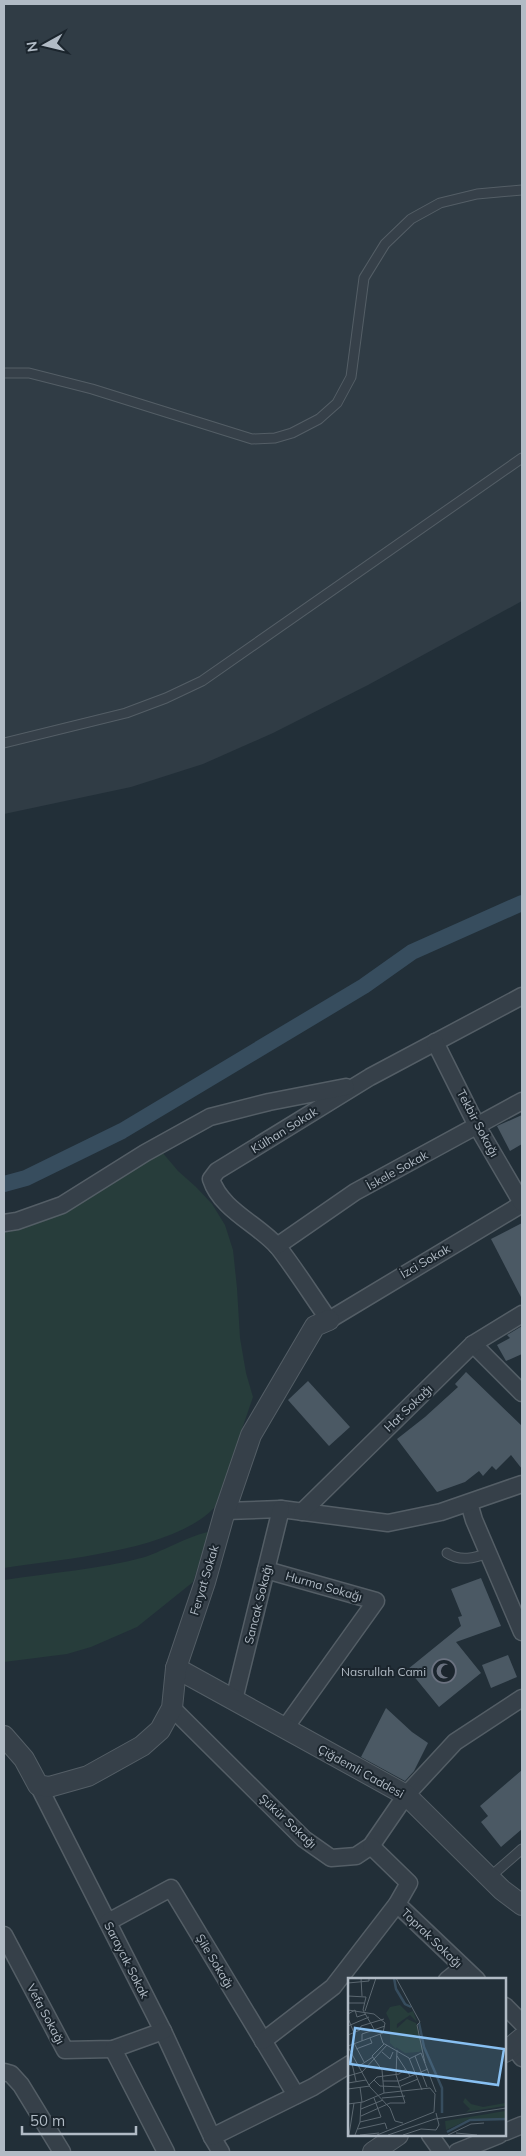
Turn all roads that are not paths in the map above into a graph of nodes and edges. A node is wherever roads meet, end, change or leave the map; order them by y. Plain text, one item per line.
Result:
1 (522, 190) edge
2 (4, 373) edge
3 (522, 458) edge
4 (4, 743) edge
5 (522, 996) edge
6 (435, 1042) junction
7 (356, 1085) junction
8 (522, 1101) edge
9 (477, 1126) junction
10 (522, 1204) edge
11 (4, 1223) edge
12 (277, 1246) junction
13 (522, 1314) edge
14 (330, 1320) junction
15 (472, 1344) junction
16 (522, 1393) edge
17 (522, 1484) edge
18 (469, 1503) junction
19 (281, 1509) junction
20 (225, 1511) junction
21 (302, 1512) junction
22 (447, 1553) dead end
23 (488, 1553) junction
24 (266, 1570) junction
25 (522, 1632) edge
26 (176, 1668) junction
27 (522, 1698) edge
28 (234, 1700) junction
29 (172, 1708) junction
30 (285, 1728) junction
31 (4, 1736) edge
32 (38, 1786) junction
33 (406, 1795) junction
34 (371, 1846) junction
35 (522, 1849) edge
36 (490, 1877) junction
37 (397, 1904) junction
38 (522, 1904) edge
39 (108, 1922) junction
40 (4, 1935) edge
41 (463, 1967) junction
42 (449, 1978) edge
43 (475, 1978) edge
44 (506, 2007) edge
45 (522, 2023) edge
46 (163, 2031) junction
47 (263, 2041) junction
48 (113, 2050) junction
49 (348, 2065) edge
50 (4, 2072) edge
51 (296, 2095) junction
52 (522, 2125) edge
53 (506, 2132) edge
54 (212, 2136) junction
55 (397, 2136) edge
56 (431, 2136) edge
57 (497, 2136) edge
58 (62, 2152) edge
59 (166, 2152) edge
60 (222, 2152) edge
61 (373, 2152) edge
62 (442, 2152) edge
63 (457, 2152) edge

1 - 2 lane
3 - 4 lane
5 - 6 street, Külhan Sokak
6 - 7 street, Külhan Sokak
6 - 9 street, Tekbir Sokağı
7 - 11 street
7 - 12 street, Külhan Sokak
8 - 9 street, İskele Sokak
9 - 10 street, Tekbir Sokağı
9 - 12 street, İskele Sokak
10 - 14 street, İzci Sokak
12 - 14 street, Külhan Sokak
13 - 15 street, Hat Sokağı
14 - 20 street, Feryat Sokak
15 - 16 street
15 - 21 street, Hat Sokağı
17 - 18 street
18 - 21 street
18 - 23 street
19 - 20 street
19 - 21 street
19 - 24 street, Sancak Sokağı
20 - 26 street, Feryat Sokak
22 - 23 lane
23 - 25 street
24 - 28 street, Sancak Sokağı
24 - 30 street, Hurma Sokağı
26 - 28 street, Çiğdemli Caddesi
26 - 29 street, Feryat Sokak
27 - 33 street, Şükür Sokağı
28 - 30 street, Çiğdemli Caddesi
29 - 32 street, Feryat Sokak
29 - 34 street, Şükür Sokağı
30 - 33 street, Çiğdemli Caddesi
31 - 32 street
32 - 39 street, Saraycık Sokak
33 - 34 street, Şükür Sokağı
33 - 36 street, Çiğdemli Caddesi
34 - 37 street
35 - 36 lane
36 - 38 street, Çiğdemli Caddesi
37 - 41 street, Toprak Sokağı
37 - 47 street, Toprak Sokağı
39 - 46 street, Saraycık Sokak
39 - 47 street, Şile Sokağı
40 - 48 street, Vefa Sokağı
41 - 42 street
41 - 43 street, Toprak Sokağı
44 - 45 street
46 - 48 street, Vefa Sokağı
46 - 54 street, Saraycık Sokak
47 - 51 street, Şile Sokağı
48 - 59 street
49 - 51 street
50 - 58 street
51 - 54 street
52 - 53 street
54 - 60 street, Saraycık Sokak
55 - 61 street
56 - 62 street
57 - 63 street

